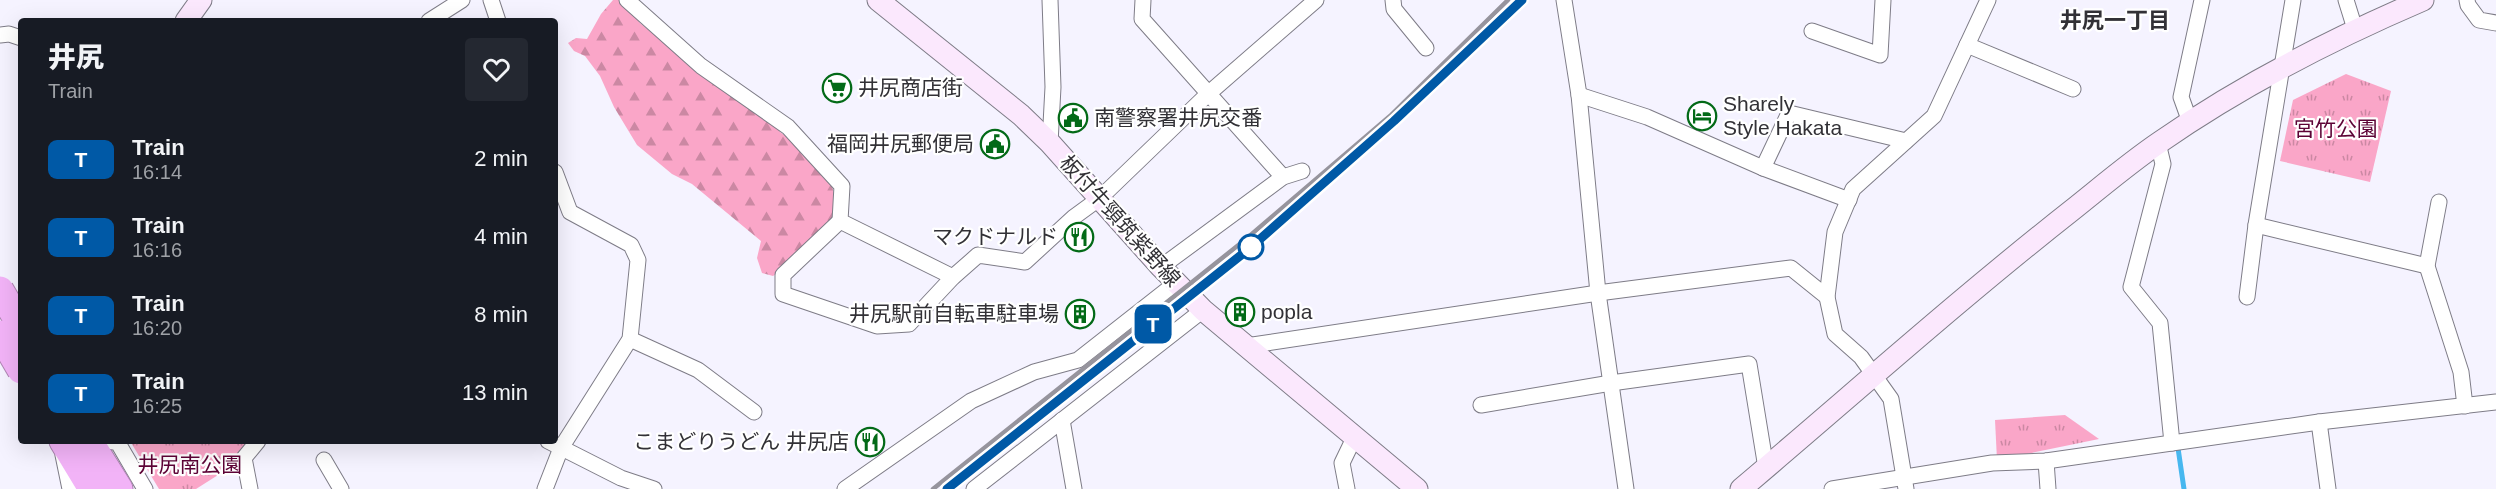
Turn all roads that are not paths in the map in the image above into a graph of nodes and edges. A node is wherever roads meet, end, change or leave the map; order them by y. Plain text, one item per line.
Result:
1 (201, 0) edge
2 (462, 0) edge
3 (491, 0) edge
4 (627, 0) edge
5 (878, 0) edge
6 (1050, 0) edge
7 (1143, 0) edge
8 (1316, 0) edge
9 (1393, 0) edge
10 (1564, 0) edge
11 (1883, 0) edge
12 (1988, 0) edge
13 (2202, 0) edge
14 (2293, 0) edge
15 (2346, 0) edge
16 (2423, 0) edge
17 (2467, 0) edge
18 (188, 18) edge
19 (434, 18) edge
20 (497, 18) edge
21 (2496, 22) edge
22 (2355, 29) junction
23 (1812, 31) dead end
24 (0, 34) edge
25 (18, 37) edge
26 (1967, 45) junction
27 (1426, 48) dead end
28 (2282, 68) junction
29 (2073, 89) dead end
30 (1208, 94) junction
31 (1579, 94) junction
32 (2190, 122) junction
33 (1906, 141) junction
34 (1050, 143) junction
35 (2158, 143) junction
36 (1763, 168) junction
37 (1302, 171) dead end
38 (1284, 177) junction
39 (558, 180) edge
40 (1100, 198) junction
41 (1849, 200) junction
42 (2439, 202) dead end
43 (840, 221) junction
44 (2256, 225) junction
45 (2427, 266) junction
46 (1161, 267) junction
47 (952, 277) junction
48 (1176, 283) junction
49 (0, 285) edge
50 (0, 290) edge
51 (1598, 293) junction
52 (1827, 297) junction
53 (2247, 297) dead end
54 (1203, 310) junction
55 (18, 312) edge
56 (18, 312) edge
57 (18, 320) edge
58 (630, 339) junction
59 (1246, 345) junction
60 (5, 356) edge
61 (1875, 374) junction
62 (18, 377) edge
63 (1611, 383) junction
64 (2496, 402) edge
65 (1481, 405) dead end
66 (2465, 406) junction
67 (754, 412) dead end
68 (1062, 420) junction
69 (2319, 422) junction
70 (1355, 436) junction
71 (558, 440) edge
72 (2172, 443) junction
73 (93, 444) edge
74 (119, 444) edge
75 (256, 444) edge
76 (555, 444) edge
77 (60, 446) edge
78 (324, 460) dead end
79 (2046, 461) junction
80 (1766, 468) junction
81 (620, 483) edge
82 (1905, 483) edge
83 (1747, 488) edge
84 (70, 489) edge
85 (83, 489) edge
86 (92, 489) edge
87 (120, 489) edge
88 (145, 489) edge
89 (250, 489) edge
90 (341, 489) edge
91 (545, 489) edge
92 (654, 489) edge
93 (845, 489) edge
94 (974, 489) edge
95 (1074, 489) edge
96 (1347, 489) edge
97 (1417, 489) edge
98 (1626, 489) edge
99 (1832, 489) edge
100 (2048, 489) edge
101 (2328, 489) edge

1 - 18 street
2 - 19 street
3 - 20 street
4 - 43 street
5 - 34 street, 板付牛頸筑紫野線
6 - 34 street
7 - 30 street
8 - 30 street
9 - 27 street
10 - 31 street
11 - 23 street
12 - 26 street
13 - 32 street
14 - 28 street
15 - 22 street
16 - 22 street
17 - 21 street
22 - 28 street
24 - 25 street
26 - 29 street
26 - 33 street
28 - 32 street
28 - 44 street
30 - 38 street
30 - 40 street
31 - 36 street
31 - 51 street
32 - 35 street
33 - 36 street
33 - 41 street
34 - 40 street, 板付牛頸筑紫野線
35 - 61 street
35 - 72 street
36 - 41 street
37 - 38 street
38 - 46 street
39 - 58 street
40 - 46 street, 板付牛頸筑紫野線
40 - 47 street
41 - 52 street
42 - 45 street
43 - 47 street
43 - 47 street
44 - 45 street
44 - 53 street
45 - 66 street
46 - 48 street, 板付牛頸筑紫野線
48 - 54 street, 板付牛頸筑紫野線
48 - 93 street
49 - 55 highway
50 - 56 highway, bridge
51 - 52 street
51 - 59 street
51 - 63 street
52 - 61 street
54 - 59 street, 板付牛頸筑紫野線
54 - 68 street
57 - 60 street
58 - 67 street
58 - 71 street
59 - 70 street, 板付牛頸筑紫野線
60 - 62 highway
61 - 80 street
61 - 82 street
63 - 65 street
63 - 80 street
63 - 98 street
64 - 66 street
66 - 69 street
68 - 94 street
68 - 95 street
69 - 72 street
69 - 101 street
70 - 96 street
70 - 97 street, 板付牛頸筑紫野線
72 - 79 street
73 - 87 highway
74 - 88 street
75 - 89 street
76 - 81 street
76 - 91 street
77 - 84 street
77 - 85 highway
77 - 86 highway
78 - 90 street
79 - 82 street
79 - 100 street
80 - 83 street
81 - 92 street
82 - 99 street

